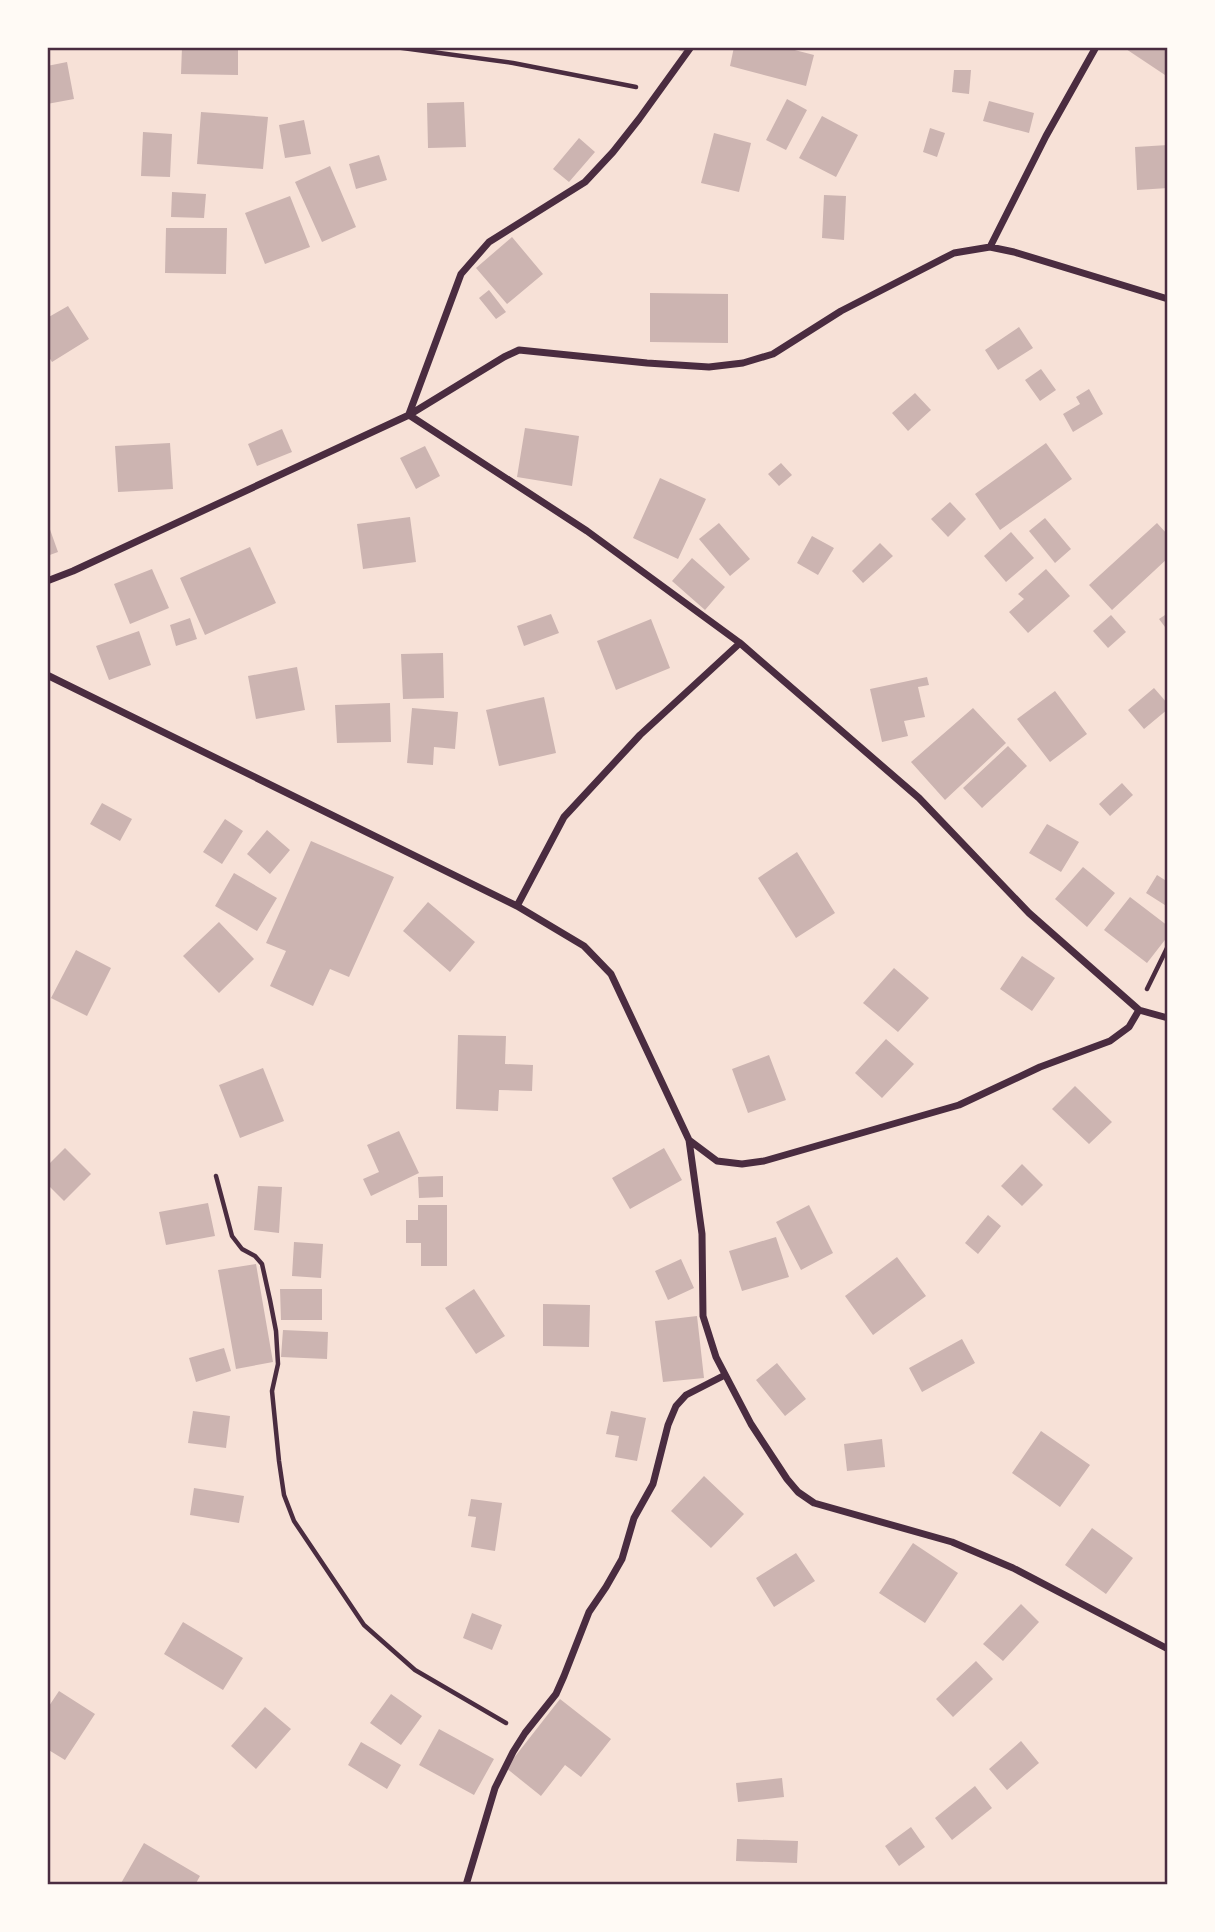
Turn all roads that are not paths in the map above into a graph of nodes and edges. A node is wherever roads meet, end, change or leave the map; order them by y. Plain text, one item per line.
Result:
1 (691, 47) edge
2 (1096, 47) edge
3 (990, 247) junction
4 (1168, 299) edge
5 (409, 415) junction
6 (47, 581) edge
7 (740, 643) junction
8 (47, 675) edge
9 (517, 906) junction
10 (1139, 1010) junction
11 (1168, 1018) edge
12 (689, 1140) junction
13 (725, 1375) junction
14 (1168, 1649) edge
15 (466, 1885) edge

1 - 5 street
2 - 3 street
3 - 4 street
3 - 5 street
5 - 6 street
5 - 7 street
7 - 9 street
7 - 10 street
8 - 9 street
9 - 12 street
10 - 11 street
10 - 12 street
12 - 13 street
13 - 14 street
13 - 15 street

